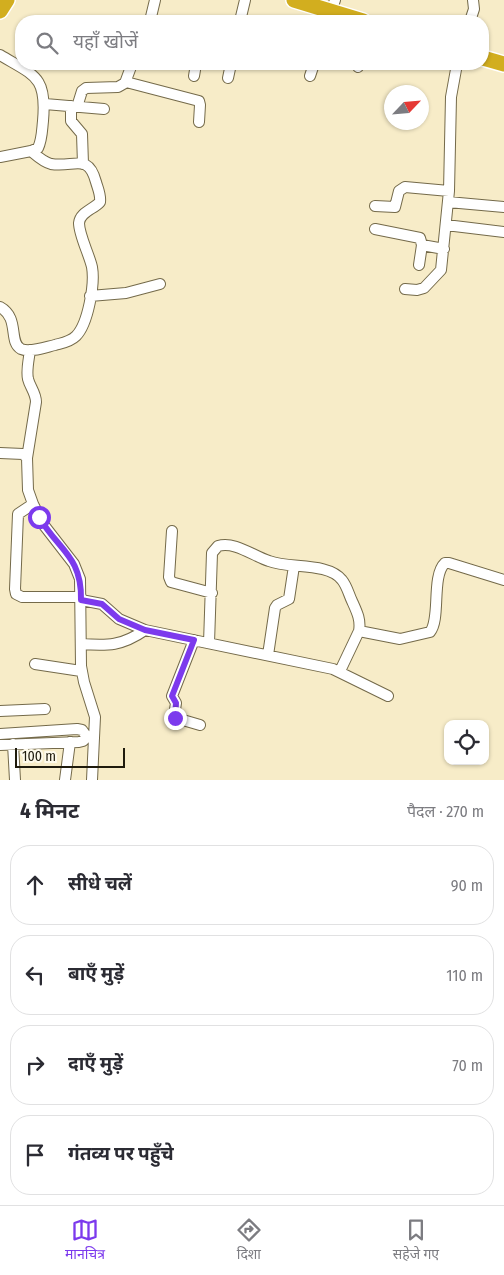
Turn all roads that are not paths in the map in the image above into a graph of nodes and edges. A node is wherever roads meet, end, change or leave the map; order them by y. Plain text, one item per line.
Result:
1 (7, 0) edge
2 (155, 0) edge
3 (245, 0) edge
4 (294, 0) edge
5 (472, 0) edge
6 (331, 11) edge
7 (0, 12) edge
8 (151, 15) edge
9 (241, 15) edge
10 (344, 15) edge
11 (472, 15) edge
12 (0, 55) edge
13 (489, 60) edge
14 (15, 64) edge
15 (504, 64) edge
16 (25, 70) edge
17 (130, 70) edge
18 (195, 70) edge
19 (230, 70) edge
20 (312, 70) edge
21 (456, 70) edge
22 (194, 76) dead end
23 (310, 76) dead end
24 (228, 78) dead end
25 (126, 82) junction
26 (44, 104) junction
27 (74, 106) junction
28 (104, 110) dead end
29 (199, 122) dead end
30 (31, 151) junction
31 (0, 157) edge
32 (83, 164) junction
33 (449, 197) junction
34 (375, 206) dead end
35 (504, 207) edge
36 (446, 225) junction
37 (374, 229) dead end
38 (504, 232) edge
39 (422, 245) junction
40 (444, 249) junction
41 (419, 265) dead end
42 (160, 284) dead end
43 (405, 289) dead end
44 (90, 296) junction
45 (0, 306) edge
46 (30, 350) junction
47 (0, 453) edge
48 (27, 458) junction
49 (33, 504) junction
50 (172, 531) dead end
51 (294, 566) junction
52 (504, 580) edge
53 (212, 593) junction
54 (81, 598) junction
55 (145, 630) junction
56 (359, 631) junction
57 (194, 640) junction
58 (210, 643) junction
59 (81, 644) junction
60 (268, 655) junction
61 (36, 664) dead end
62 (82, 671) junction
63 (340, 671) junction
64 (388, 696) dead end
65 (45, 709) dead end
66 (0, 711) edge
67 (200, 725) dead end
68 (0, 734) edge
69 (70, 742) junction
70 (13, 744) junction
71 (0, 745) edge
72 (15, 780) edge
73 (65, 780) edge
74 (92, 780) edge

1 - 7 highway
2 - 8 street
3 - 9 street
4 - 6 highway
5 - 11 street
6 - 10 highway
12 - 14 street
13 - 15 highway
16 - 26 street
17 - 25 street
18 - 22 street
19 - 24 street
20 - 23 street
21 - 33 street
25 - 27 street
25 - 29 street
26 - 27 street
26 - 30 street
27 - 28 street
27 - 32 street
30 - 31 street
30 - 32 street
32 - 44 street
33 - 34 street
33 - 35 street
33 - 36 street
36 - 38 street
36 - 40 street
37 - 39 street
39 - 40 street
39 - 41 street
40 - 43 street
42 - 44 street
44 - 46 street
45 - 46 street
46 - 48 street
47 - 48 street
48 - 49 street
49 - 54 street
49 - 54 street
50 - 53 street
51 - 53 street
51 - 56 street
51 - 60 street
52 - 56 street
53 - 58 street
54 - 55 street
54 - 59 street
55 - 57 street
55 - 59 street
56 - 63 street
57 - 58 street
57 - 67 street
58 - 60 street
59 - 62 street
60 - 63 street
61 - 62 street
62 - 74 street
63 - 64 street
65 - 66 street
68 - 69 street
69 - 70 street
69 - 73 street
70 - 71 street
70 - 72 street

